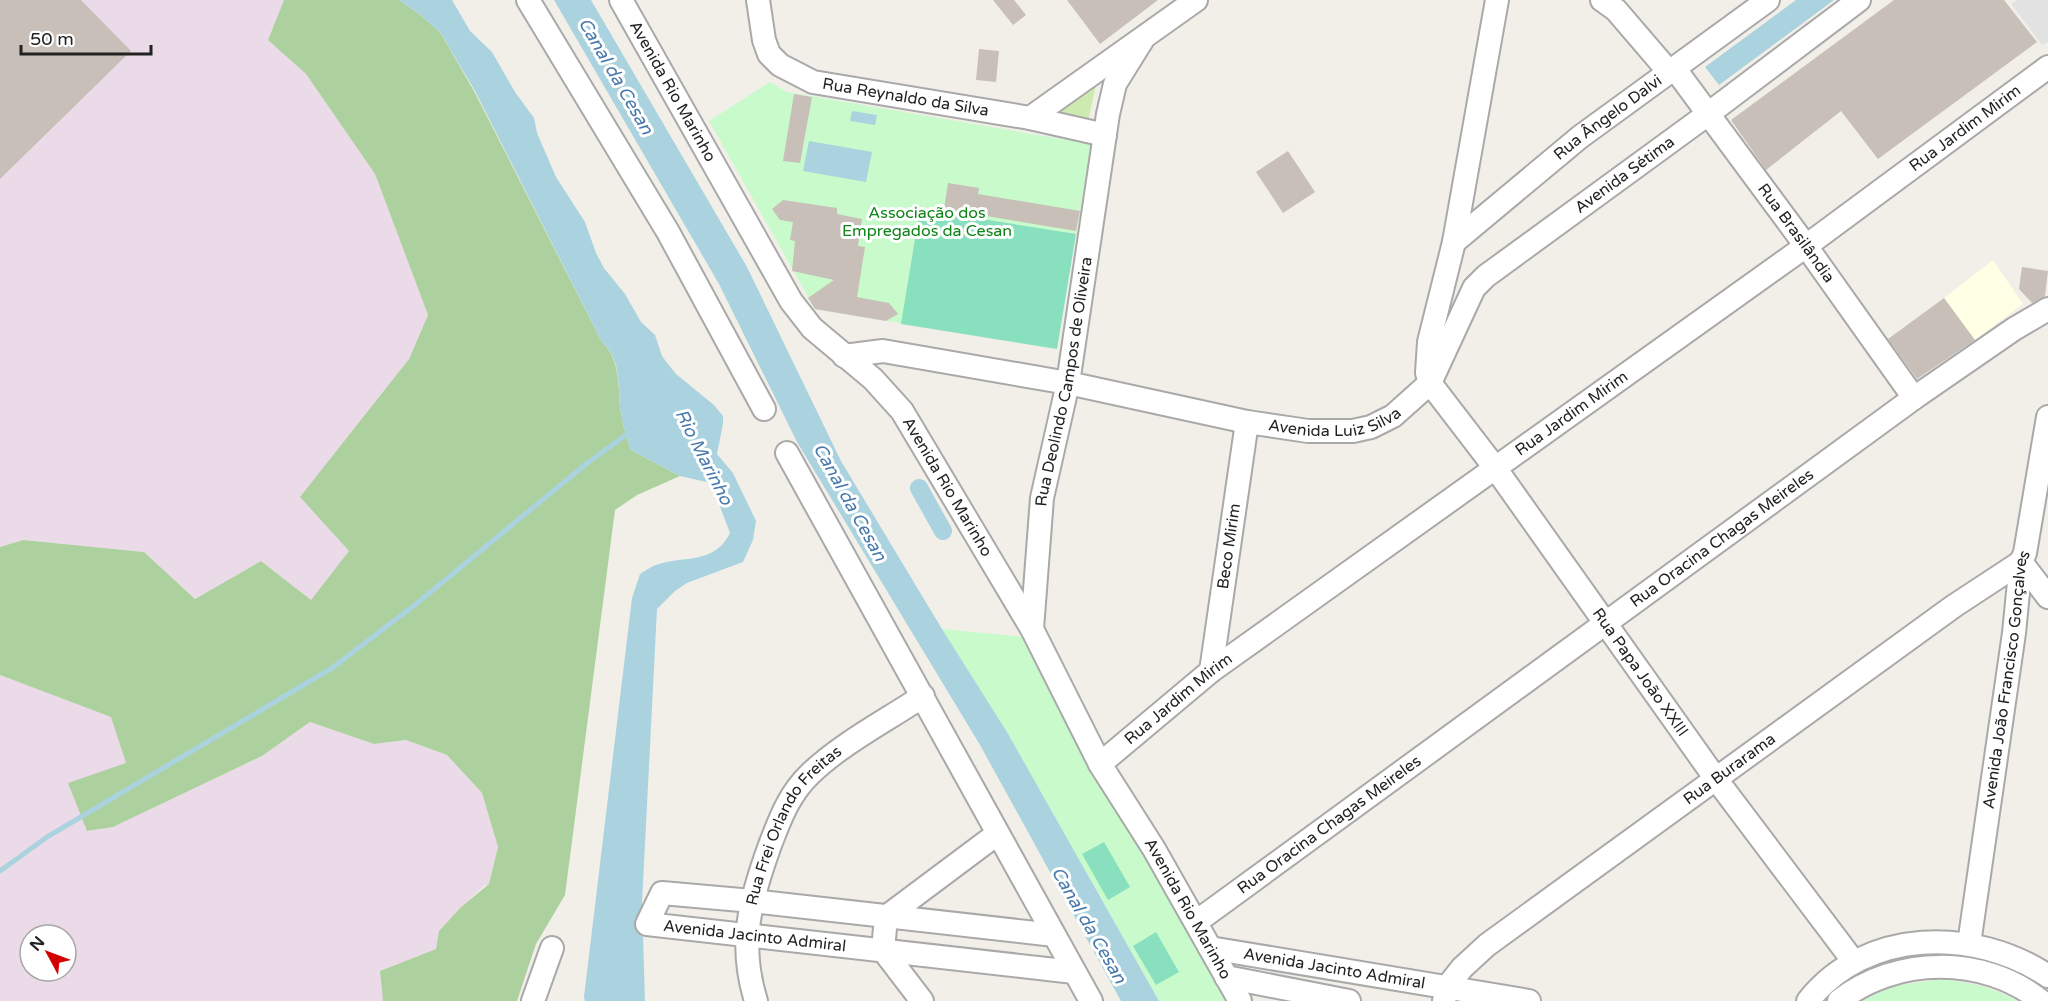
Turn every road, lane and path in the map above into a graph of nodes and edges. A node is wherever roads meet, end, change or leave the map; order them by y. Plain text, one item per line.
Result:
1 (528, 0) edge
2 (621, 0) edge
3 (758, 0) edge
4 (1196, 0) edge
5 (1497, 0) edge
6 (1602, 0) edge
7 (1768, 0) edge
8 (1859, 0) edge
9 (1143, 39) junction
10 (2048, 67) edge
11 (1672, 71) junction
12 (1708, 114) junction
13 (1030, 118) junction
14 (1105, 135) junction
15 (1454, 242) junction
16 (1806, 246) junction
17 (2048, 309) edge
18 (844, 356) junction
19 (1430, 382) junction
20 (1068, 384) junction
21 (1914, 398) junction
22 (764, 409) dead end
23 (2048, 417) edge
24 (1247, 422) junction
25 (787, 453) dead end
26 (1496, 469) junction
27 (2021, 562) junction
28 (2048, 597) edge
29 (1604, 623) junction
30 (1032, 629) junction
31 (1211, 671) junction
32 (923, 696) junction
33 (1100, 764) junction
34 (1716, 779) junction
35 (997, 834) junction
36 (752, 901) junction
37 (886, 917) junction
38 (1196, 922) junction
39 (747, 934) junction
40 (1054, 935) junction
41 (1969, 944) junction
42 (552, 948) dead end
43 (1210, 948) junction
44 (883, 951) junction
45 (1854, 962) junction
46 (1074, 972) junction
47 (2048, 975) edge
48 (1226, 977) junction
49 (1445, 994) edge
50 (533, 1001) edge
51 (756, 1001) edge
52 (922, 1001) edge
53 (1091, 1001) edge
54 (1240, 1001) edge
55 (1349, 1001) edge
56 (1529, 1001) edge
57 (1808, 1001) edge
58 (1839, 1001) edge
59 (2041, 1001) edge

1 - 22 street
2 - 18 street, Avenida Rio Marinho
3 - 13 street, Rua Reynaldo da Silva
4 - 9 street
5 - 15 street
6 - 11 street, Rua Brasilândia
7 - 11 street, Rua Ângelo Dalvi
8 - 12 street, Avenida Sétima
9 - 13 street
9 - 14 street, Rua Deolindo Campos de Oliveira
10 - 16 street, Rua Jardim Mirim
11 - 12 street, Rua Brasilândia
11 - 15 street, Rua Ângelo Dalvi
12 - 16 street, Rua Brasilândia
12 - 19 street, Avenida Sétima
13 - 14 street, Rua Reynaldo da Silva
14 - 20 street, Rua Deolindo Campos de Oliveira
15 - 19 street
16 - 21 street, Rua Brasilândia
16 - 26 street, Rua Jardim Mirim
17 - 21 street, Rua Oracina Chagas Meireles
18 - 20 street, Avenida Luiz Silva
18 - 30 street, Avenida Rio Marinho
19 - 24 street, Avenida Luiz Silva
19 - 26 street, Rua Papa João XXIII
20 - 24 street, Avenida Luiz Silva
20 - 30 street, Rua Deolindo Campos de Oliveira
21 - 29 street, Rua Oracina Chagas Meireles
23 - 27 street, Avenida João Francisco Gonçalves
24 - 31 street, Beco Mirim
25 - 32 street
26 - 29 street, Rua Papa João XXIII
26 - 31 street, Rua Jardim Mirim
27 - 28 street
27 - 34 street, Rua Burarama
27 - 41 street, Avenida João Francisco Gonçalves
29 - 34 street, Rua Papa João XXIII
29 - 38 street, Rua Oracina Chagas Meireles
30 - 33 street, Avenida Rio Marinho
31 - 33 street, Rua Jardim Mirim
32 - 35 street
32 - 36 street, Rua Frei Orlando Freitas
33 - 38 street, Avenida Rio Marinho
34 - 45 street, Rua Papa João XXIII
34 - 49 street, Rua Burarama
35 - 37 street
35 - 40 street
36 - 37 street, Avenida Jacinto Admiral
36 - 39 street, Rua Frei Orlando Freitas
36 - 39 street, Avenida Jacinto Admiral
37 - 40 street, Avenida Jacinto Admiral
37 - 44 street
38 - 43 street, Avenida Rio Marinho
39 - 44 street, Avenida Jacinto Admiral
39 - 51 street, Rua Frei Orlando Freitas
40 - 46 street
41 - 45 street
41 - 47 street
42 - 50 street
43 - 48 street, Avenida Rio Marinho
43 - 49 street, Avenida Jacinto Admiral
44 - 46 street, Avenida Jacinto Admiral
44 - 52 street
45 - 57 street
46 - 53 street
48 - 54 street, Avenida Rio Marinho
48 - 55 street, Avenida Jacinto Admiral
49 - 56 street, Avenida Jacinto Admiral
58 - 59 street

